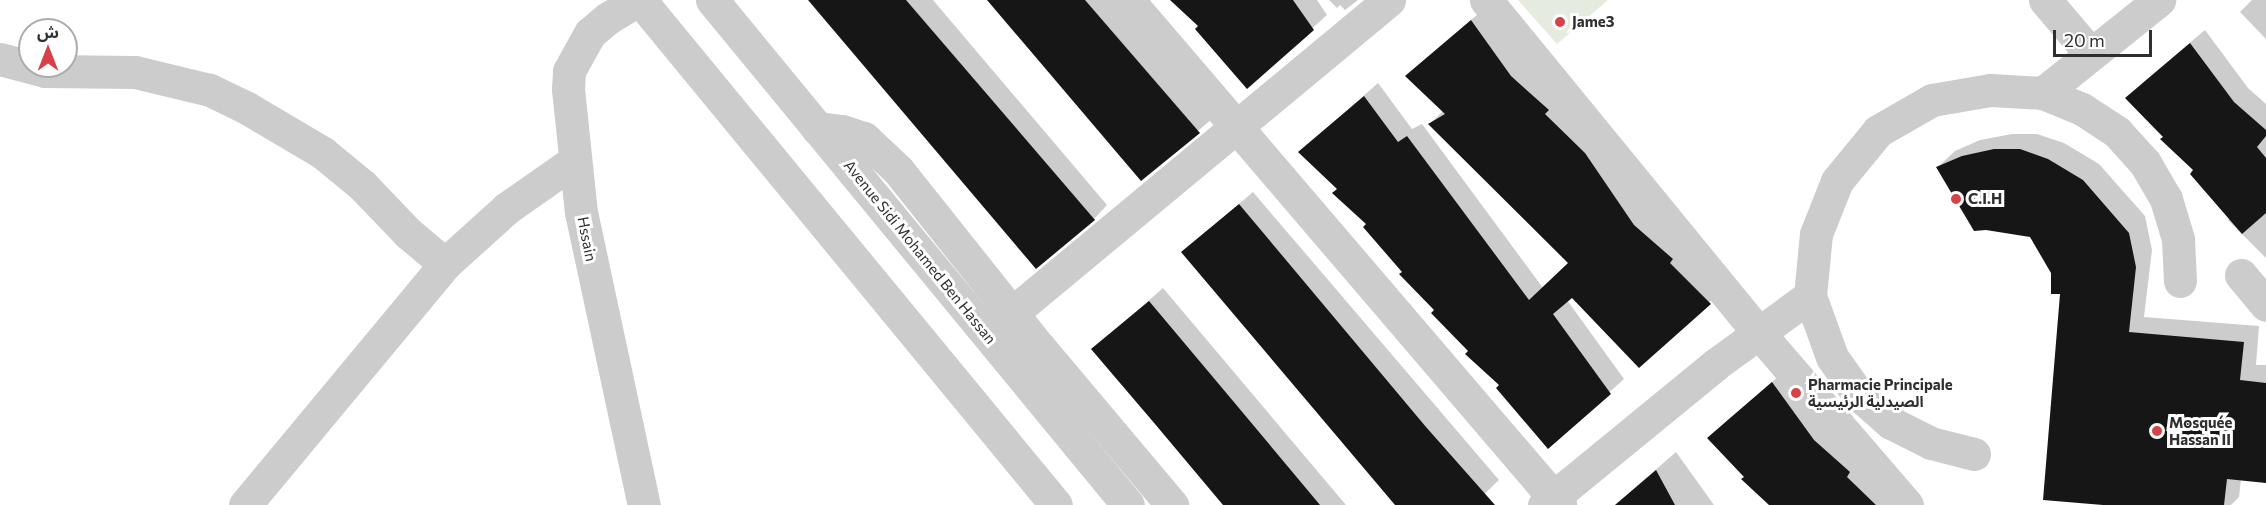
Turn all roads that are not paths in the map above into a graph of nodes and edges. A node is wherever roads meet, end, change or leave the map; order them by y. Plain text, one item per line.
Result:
1 (639, 0) edge
2 (712, 0) edge
3 (1128, 0) edge
4 (1389, 0) edge
5 (1486, 0) edge
6 (2044, 0) edge
7 (2159, 0) edge
8 (2091, 54) junction
9 (0, 59) edge
10 (2043, 93) junction
11 (817, 128) junction
12 (1235, 128) junction
13 (574, 161) junction
14 (445, 264) junction
15 (2241, 275) dead end
16 (2180, 281) dead end
17 (1810, 296) junction
18 (2266, 305) edge
19 (1012, 313) junction
20 (1759, 333) junction
21 (1974, 454) dead end
22 (1553, 502) edge
23 (245, 505) edge
24 (644, 505) edge
25 (1056, 505) edge
26 (1128, 505) edge
27 (1172, 505) edge
28 (1907, 505) edge

1 - 13 street, Hssain
1 - 25 street
2 - 11 street, Avenue Sidi Mohamed Ben Hassan
3 - 12 street
4 - 12 street
5 - 20 street
6 - 8 street
7 - 8 street
8 - 10 street
9 - 14 street
10 - 16 street
10 - 17 street
11 - 19 street
11 - 26 street, Avenue Sidi Mohamed Ben Hassan
12 - 19 street
12 - 22 street
13 - 14 street
13 - 24 street, Hssain
14 - 23 street
15 - 18 street
17 - 20 street
17 - 21 street
19 - 27 street
20 - 22 street
20 - 28 street

